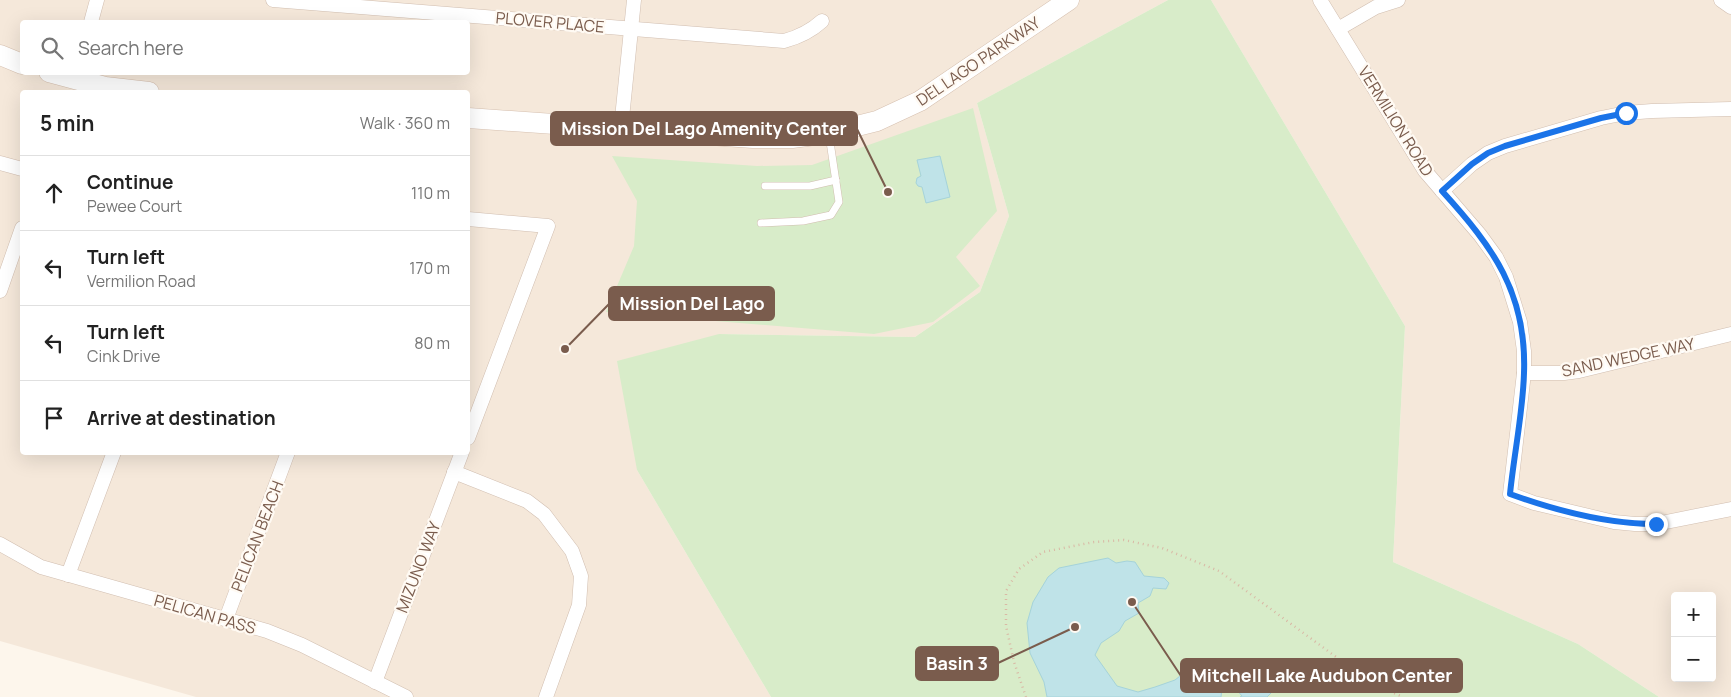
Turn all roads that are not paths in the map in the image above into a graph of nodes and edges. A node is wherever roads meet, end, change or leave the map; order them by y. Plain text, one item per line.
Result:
1 (97, 0) edge
2 (273, 0) edge
3 (634, 0) edge
4 (1069, 0) edge
5 (1320, 0) edge
6 (1398, 0) edge
7 (1721, 0) edge
8 (1731, 8) edge
9 (92, 20) edge
10 (822, 21) dead end
11 (631, 28) junction
12 (1338, 29) junction
13 (0, 55) edge
14 (20, 63) edge
15 (76, 76) edge
16 (134, 90) edge
17 (1731, 109) edge
18 (470, 118) edge
19 (621, 128) junction
20 (829, 133) junction
21 (0, 163) edge
22 (20, 168) edge
23 (836, 180) junction
24 (765, 186) dead end
25 (1442, 191) junction
26 (470, 219) edge
27 (761, 224) dead end
28 (20, 234) edge
29 (0, 291) edge
30 (1731, 334) edge
31 (1524, 373) junction
32 (470, 433) edge
33 (113, 455) edge
34 (287, 455) edge
35 (461, 455) edge
36 (454, 472) junction
37 (1731, 508) edge
38 (0, 544) edge
39 (68, 574) junction
40 (226, 619) junction
41 (375, 682) junction
42 (406, 697) edge
43 (546, 697) edge

1 - 9 street
2 - 11 street, PLOVER PLACE
3 - 11 street
4 - 20 street, DEL LAGO PARKWAY
5 - 12 street, VERMILION ROAD
6 - 12 street
7 - 8 street
10 - 11 street, PLOVER PLACE
11 - 19 street
12 - 25 street, VERMILION ROAD
13 - 14 street
15 - 16 street
17 - 25 street
18 - 19 street, DEL LAGO PARKWAY
19 - 20 street, DEL LAGO PARKWAY
20 - 23 lane
21 - 22 street
23 - 24 lane
23 - 27 lane
25 - 31 street, VERMILION ROAD
26 - 32 street
28 - 29 street
30 - 31 street, SAND WEDGE WAY
31 - 37 street, VERMILION ROAD
33 - 39 street
34 - 40 street, PELICAN BEACH
35 - 36 street, MIZUNO WAY
36 - 41 street, MIZUNO WAY
36 - 43 street
38 - 39 street, PELICAN PASS
39 - 40 street, PELICAN PASS
40 - 41 street, PELICAN PASS
41 - 42 street, PELICAN PASS

